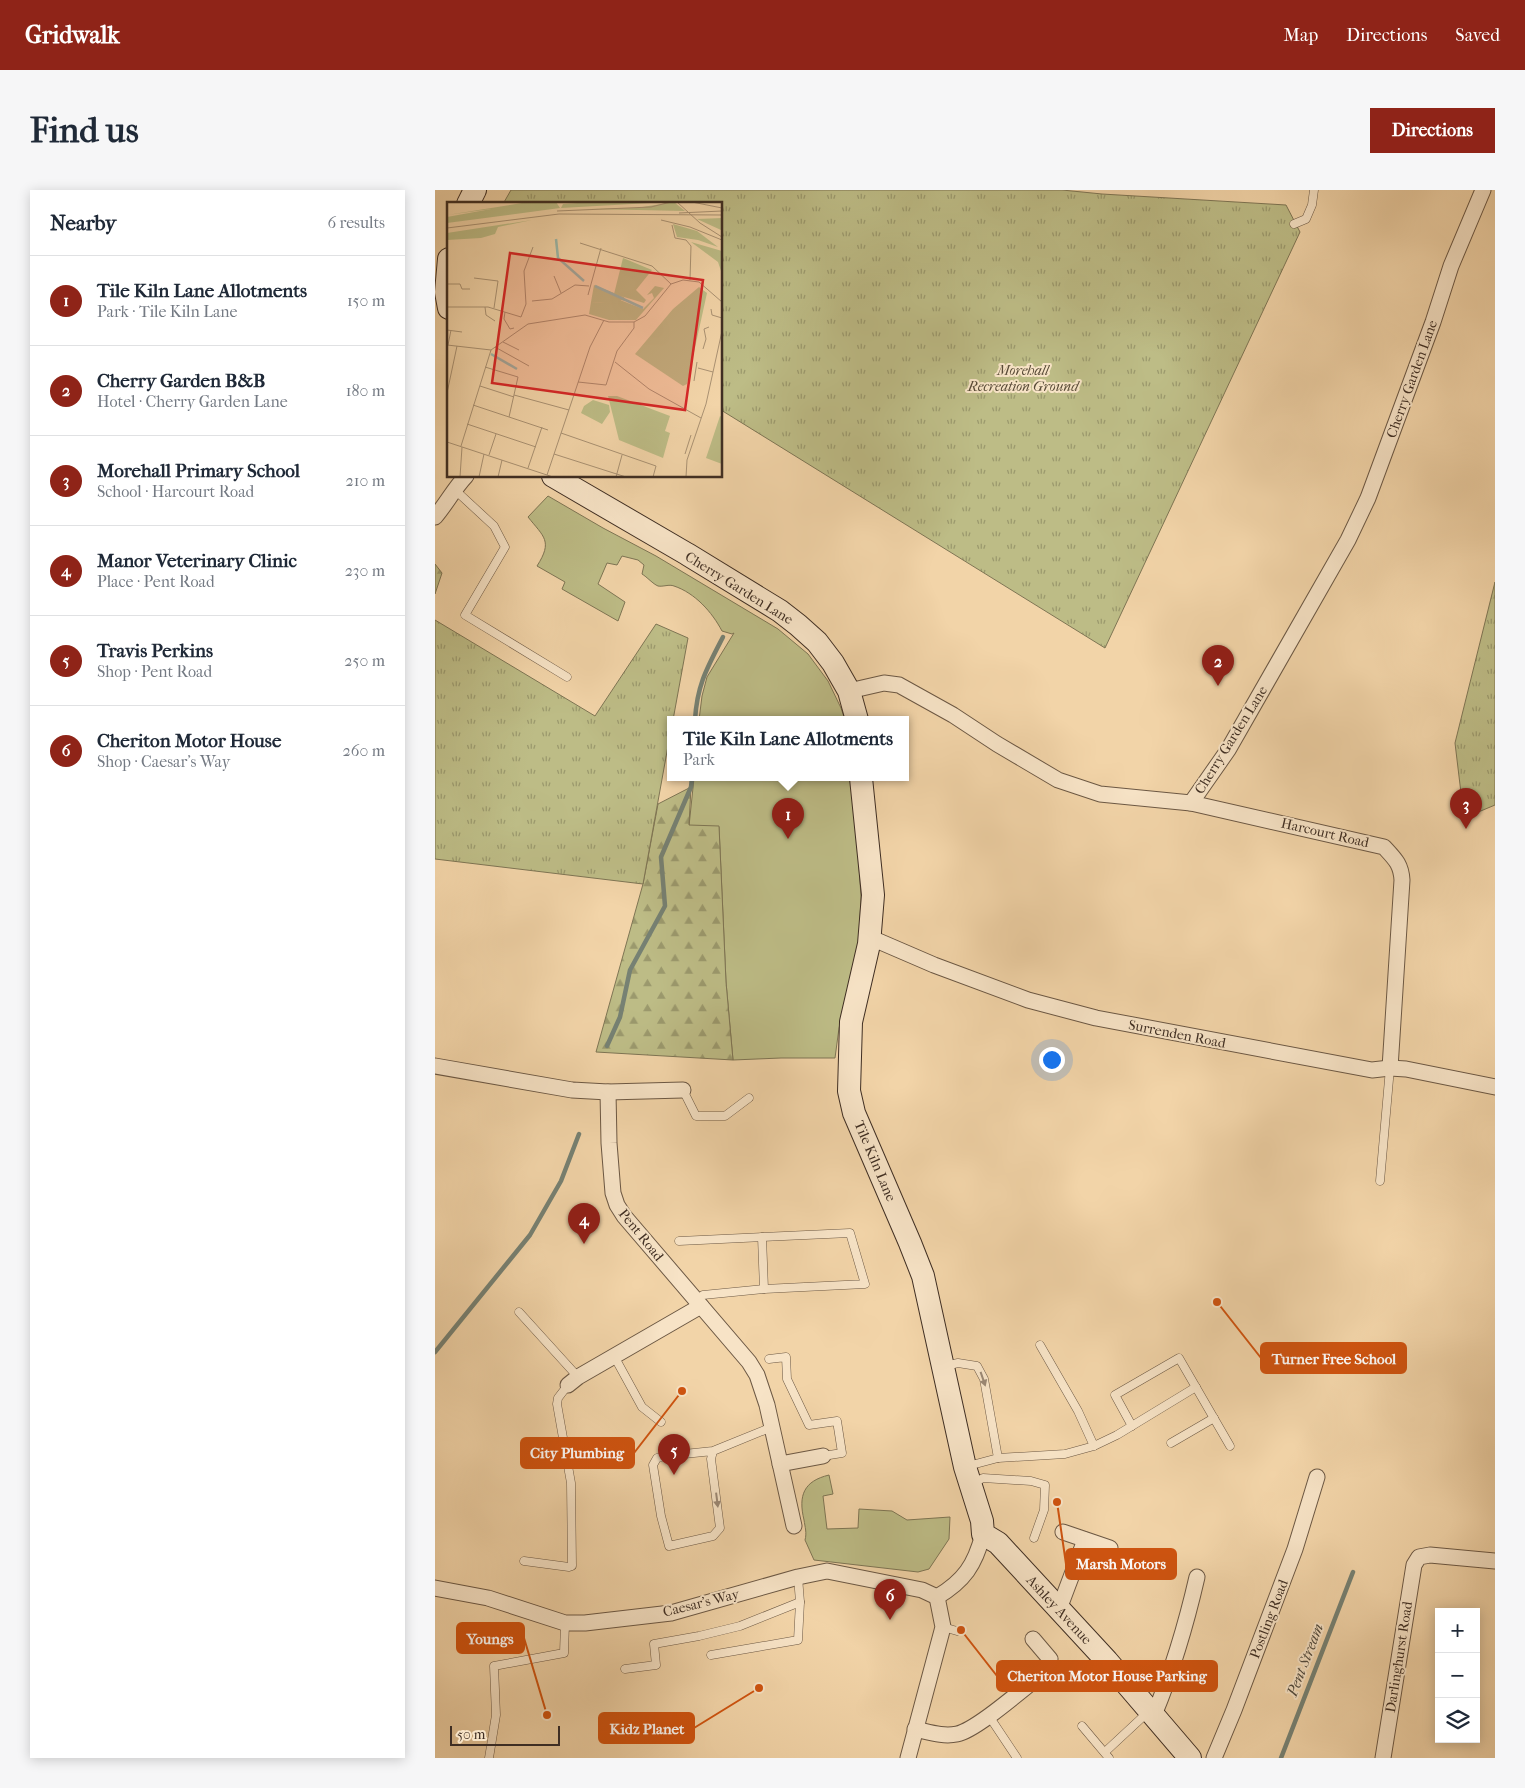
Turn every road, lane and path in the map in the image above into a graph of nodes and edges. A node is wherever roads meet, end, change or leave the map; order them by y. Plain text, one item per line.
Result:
1 (475, 190) edge
2 (1314, 190) edge
3 (1483, 190) edge
4 (469, 202) edge
5 (1295, 224) dead end
6 (447, 272) edge
7 (443, 297) edge
8 (464, 478) edge
9 (556, 478) edge
10 (453, 489) junction
11 (435, 517) edge
12 (567, 677) dead end
13 (849, 690) junction
14 (856, 716) edge
15 (861, 781) edge
16 (1191, 803) junction
17 (869, 937) junction
18 (435, 1066) edge
19 (1390, 1068) junction
20 (1495, 1087) edge
21 (683, 1090) joint
22 (608, 1092) junction
23 (749, 1098) dead end
24 (1380, 1181) dead end
25 (762, 1237) junction
26 (679, 1241) dead end
27 (764, 1289) junction
28 (698, 1303) junction
29 (519, 1312) dead end
30 (1040, 1346) dead end
31 (614, 1356) junction
32 (769, 1359) dead end
33 (943, 1366) junction
34 (573, 1381) junction
35 (1196, 1387) junction
36 (1214, 1418) junction
37 (661, 1422) dead end
38 (1132, 1426) junction
39 (772, 1427) junction
40 (1171, 1443) dead end
41 (1094, 1446) junction
42 (1230, 1446) dead end
43 (713, 1451) junction
44 (823, 1456) joint
45 (998, 1458) junction
46 (780, 1464) junction
47 (967, 1476) junction
48 (1317, 1478) dead end
49 (794, 1526) dead end
50 (1063, 1532) dead end
51 (983, 1534) junction
52 (1034, 1538) dead end
53 (1085, 1540) junction
54 (1110, 1548) dead end
55 (524, 1561) dead end
56 (1495, 1561) edge
57 (798, 1577) junction
58 (1197, 1577) dead end
59 (435, 1588) edge
60 (937, 1597) junction
61 (800, 1602) junction
62 (1059, 1609) junction
63 (565, 1623) junction
64 (1033, 1639) dead end
65 (711, 1654) dead end
66 (625, 1669) dead end
67 (1152, 1713) junction
68 (989, 1716) junction
69 (1082, 1726) dead end
70 (915, 1730) junction
71 (1107, 1755) edge
72 (489, 1758) edge
73 (909, 1758) edge
74 (1017, 1758) edge
75 (1190, 1758) edge
76 (1214, 1758) edge
77 (1383, 1758) edge

1 - 4 street
2 - 5 lane
3 - 16 street, Cherry Garden Lane
6 - 7 street
8 - 10 street
9 - 13 street, Cherry Garden Lane
10 - 11 street
10 - 12 lane
13 - 14 street
13 - 16 street, Cherry Garden Lane
15 - 17 street, Tile Kiln Lane
16 - 19 street, Harcourt Road
17 - 19 street, Surrenden Road
17 - 33 street, Tile Kiln Lane
18 - 22 street
19 - 20 street, Surrenden Road
19 - 24 lane
21 - 22 street
21 - 23 lane
22 - 28 street, Pent Road
25 - 26 lane
25 - 27 lane
25 - 27 lane
27 - 28 lane
28 - 31 street
28 - 39 street, Pent Road
29 - 34 lane
30 - 41 lane
31 - 34 street
31 - 37 lane
32 - 44 lane
33 -> 45 lane
33 - 47 street, Tile Kiln Lane
34 - 55 lane
35 - 36 lane
35 - 38 lane
35 - 38 lane
36 - 40 lane
36 - 42 lane
38 - 41 lane
39 - 43 lane
39 - 46 street, Pent Road
41 - 45 lane
43 -> 43 lane
44 - 46 street
45 - 47 lane
46 - 49 street, Pent Road
47 - 51 street, Tile Kiln Lane
47 - 52 lane
48 - 76 street, Postling Road
50 - 53 street
51 - 60 street
51 - 62 street, Ashley Avenue
53 - 54 street
53 - 62 street
56 - 77 street, Darlinghurst Road
57 - 60 street, Caesar's Way
57 - 61 lane
57 - 63 street, Caesar's Way
58 - 67 street
59 - 63 street, Caesar's Way
60 - 70 street
61 - 65 lane
61 - 66 lane
62 - 67 street, Ashley Avenue
63 - 72 lane
64 - 68 street
67 - 71 lane
67 - 75 street, Ashley Avenue
68 - 70 street
68 - 74 lane
69 - 71 lane
70 - 73 street

